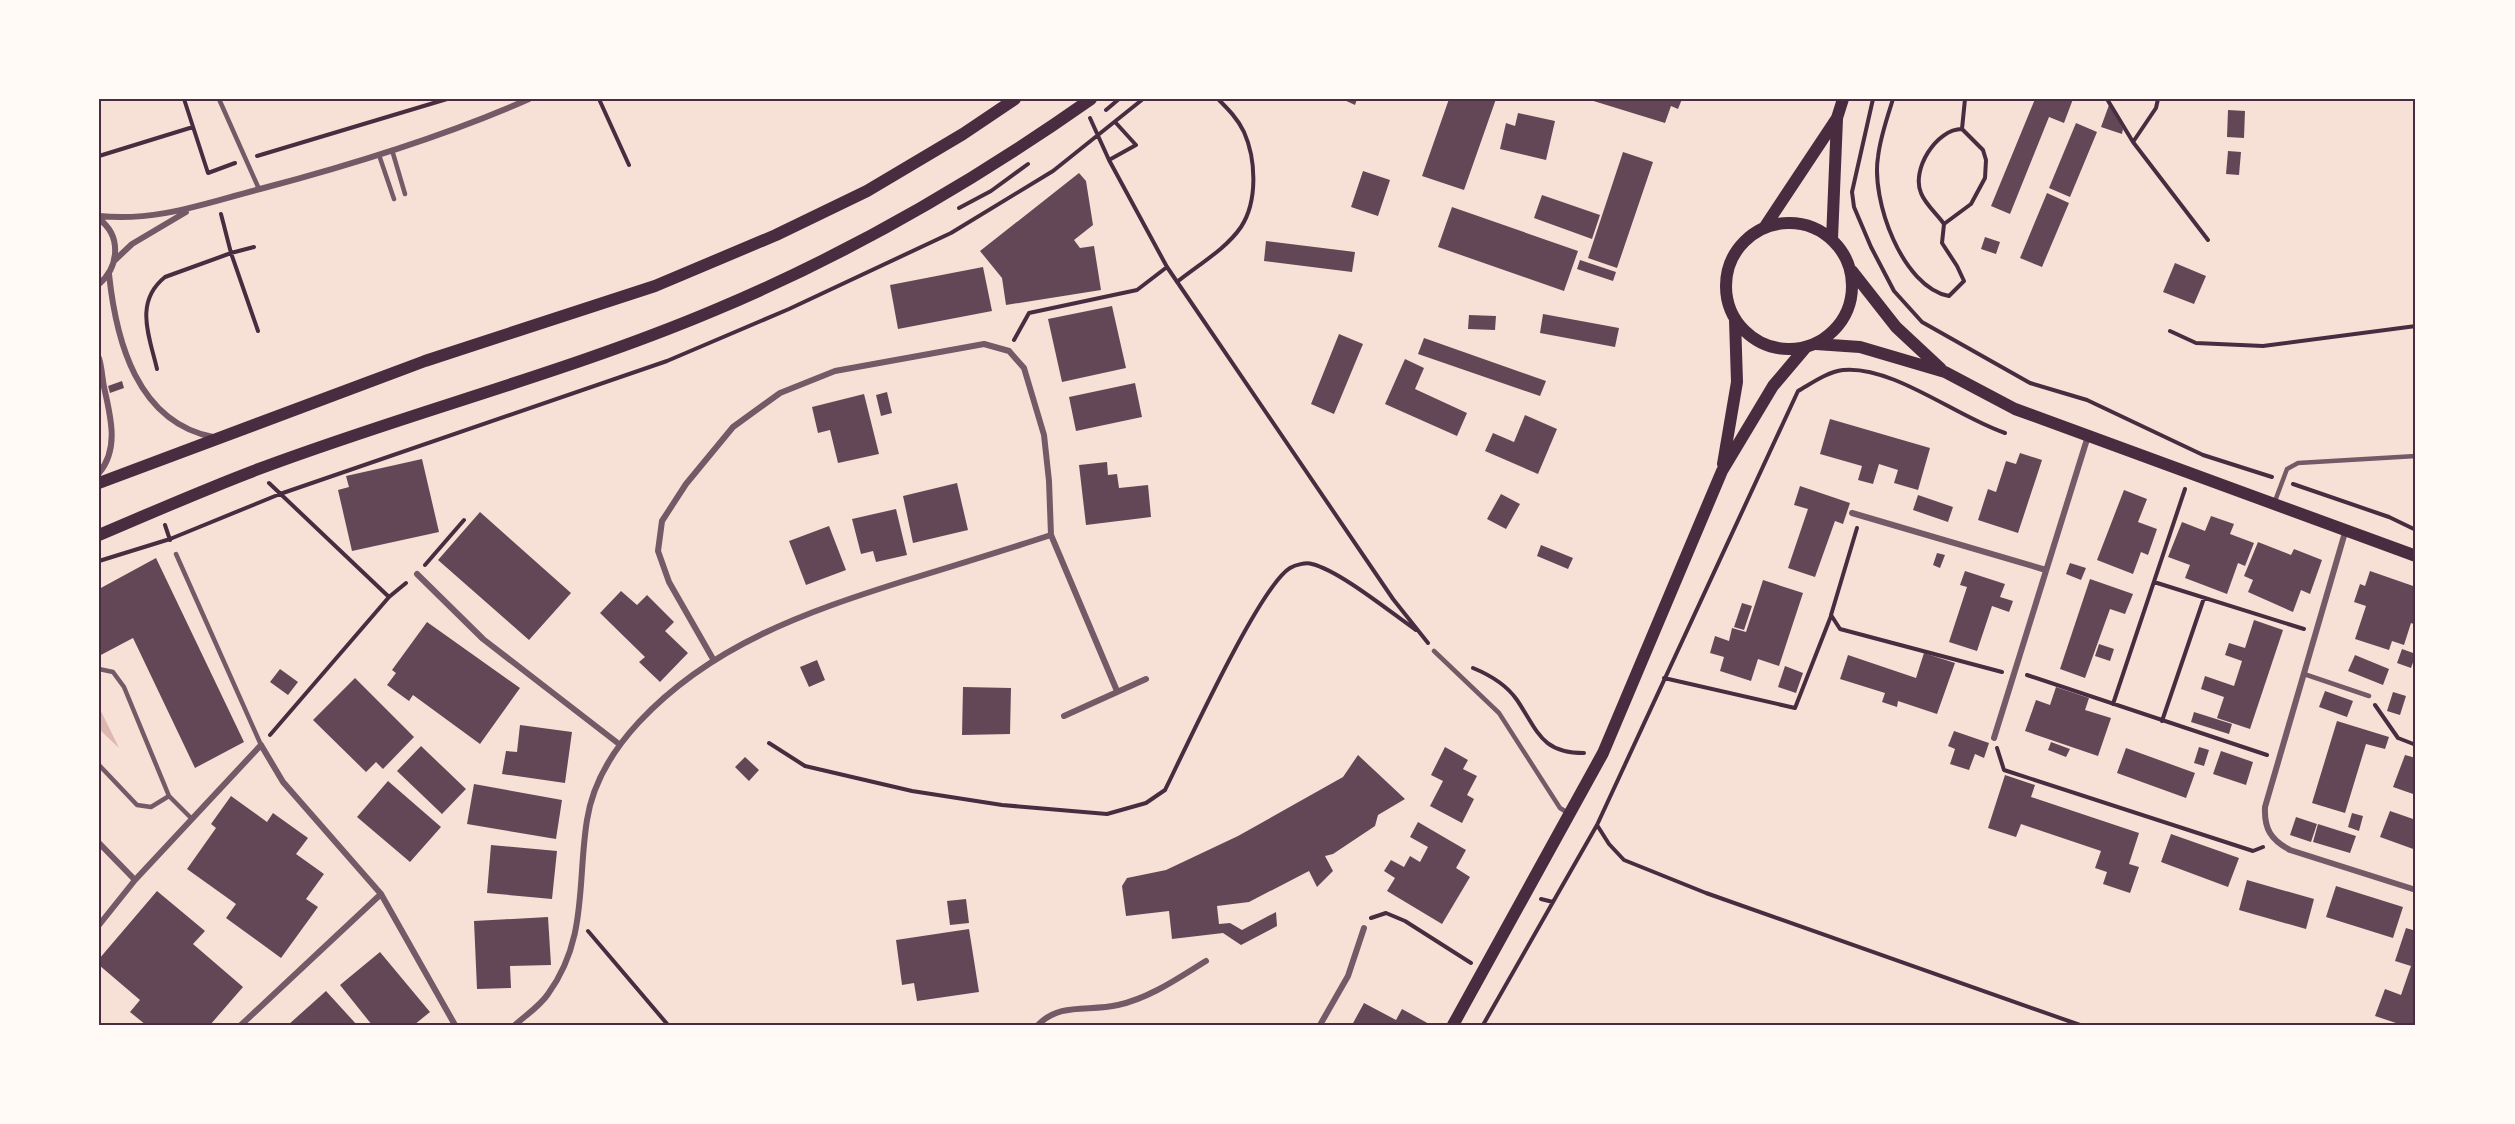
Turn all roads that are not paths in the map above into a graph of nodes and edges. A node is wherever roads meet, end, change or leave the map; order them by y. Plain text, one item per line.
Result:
1 (219, 99) edge
2 (529, 99) edge
3 (1015, 99) edge
4 (1843, 99) edge
5 (1089, 104) edge
6 (1837, 118) junction
7 (392, 150) junction
8 (379, 155) junction
9 (259, 189) junction
10 (405, 194) dead end
11 (394, 198) dead end
12 (189, 210) junction
13 (99, 218) edge
14 (1764, 228) junction
15 (1832, 239) junction
16 (114, 261) junction
17 (1851, 271) junction
18 (109, 274) junction
19 (99, 284) edge
20 (1735, 319) junction
21 (1811, 345) junction
22 (99, 358) edge
23 (1945, 372) junction
24 (2088, 436) junction
25 (221, 439) junction
26 (2416, 456) edge
27 (1722, 471) junction
28 (99, 473) edge
29 (99, 483) edge
30 (2274, 505) junction
31 (1852, 513) dead end
32 (2346, 528) junction
33 (99, 535) edge
34 (1051, 536) junction
35 (176, 554) road end
36 (2416, 556) edge
37 (2046, 570) junction
38 (417, 574) road end
39 (1434, 651) road end
40 (713, 659) junction
41 (99, 669) edge
42 (2304, 674) junction
43 (1146, 679) dead end
44 (1118, 692) junction
45 (2369, 696) road end
46 (1064, 716) dead end
47 (1994, 738) road end
48 (619, 744) junction
49 (261, 745) junction
50 (99, 765) edge
51 (169, 796) junction
52 (1570, 814) junction
53 (192, 819) junction
54 (99, 843) edge
55 (135, 880) junction
56 (2416, 890) edge
57 (381, 894) junction
58 (99, 926) edge
59 (1364, 928) road end
60 (1206, 961) dead end
61 (241, 1025) edge
62 (455, 1025) edge
63 (515, 1025) edge
64 (1038, 1025) edge
65 (1320, 1025) edge
66 (1453, 1025) edge

1 - 9 lane
2 - 7 street
3 - 25 main road
4 - 6 main road
5 - 33 main road
6 - 14 main road
6 - 15 main road
7 - 8 street
7 - 10 lane
8 - 9 street
8 - 11 lane
9 - 12 street
12 - 13 street
12 - 16 street
13 - 16 street
14 - 15 main road
14 - 20 main road
15 - 17 main road
16 - 18 street
17 - 21 main road
17 - 23 main road
18 - 19 street
18 - 25 street
20 - 21 main road
20 - 27 main road
21 - 23 main road
21 - 27 main road
22 - 28 street
23 - 24 main road
24 - 30 main road
24 - 37 street
25 - 29 main road
26 - 30 lane
27 - 52 main road
30 - 32 main road
31 - 37 street
32 - 36 main road
32 - 42 street
34 - 40 street
34 - 40 street
34 - 44 street
35 - 49 lane
37 - 47 street
38 - 48 street
39 - 52 lane
40 - 48 street
41 - 51 lane
42 - 45 lane
42 - 56 street
43 - 44 street
44 - 46 street
48 - 63 street
49 - 53 street
49 - 57 street
50 - 51 lane
51 - 53 lane
52 - 66 main road
53 - 55 street
54 - 55 street
55 - 58 street
57 - 61 street
57 - 62 street
59 - 65 street
60 - 64 street

